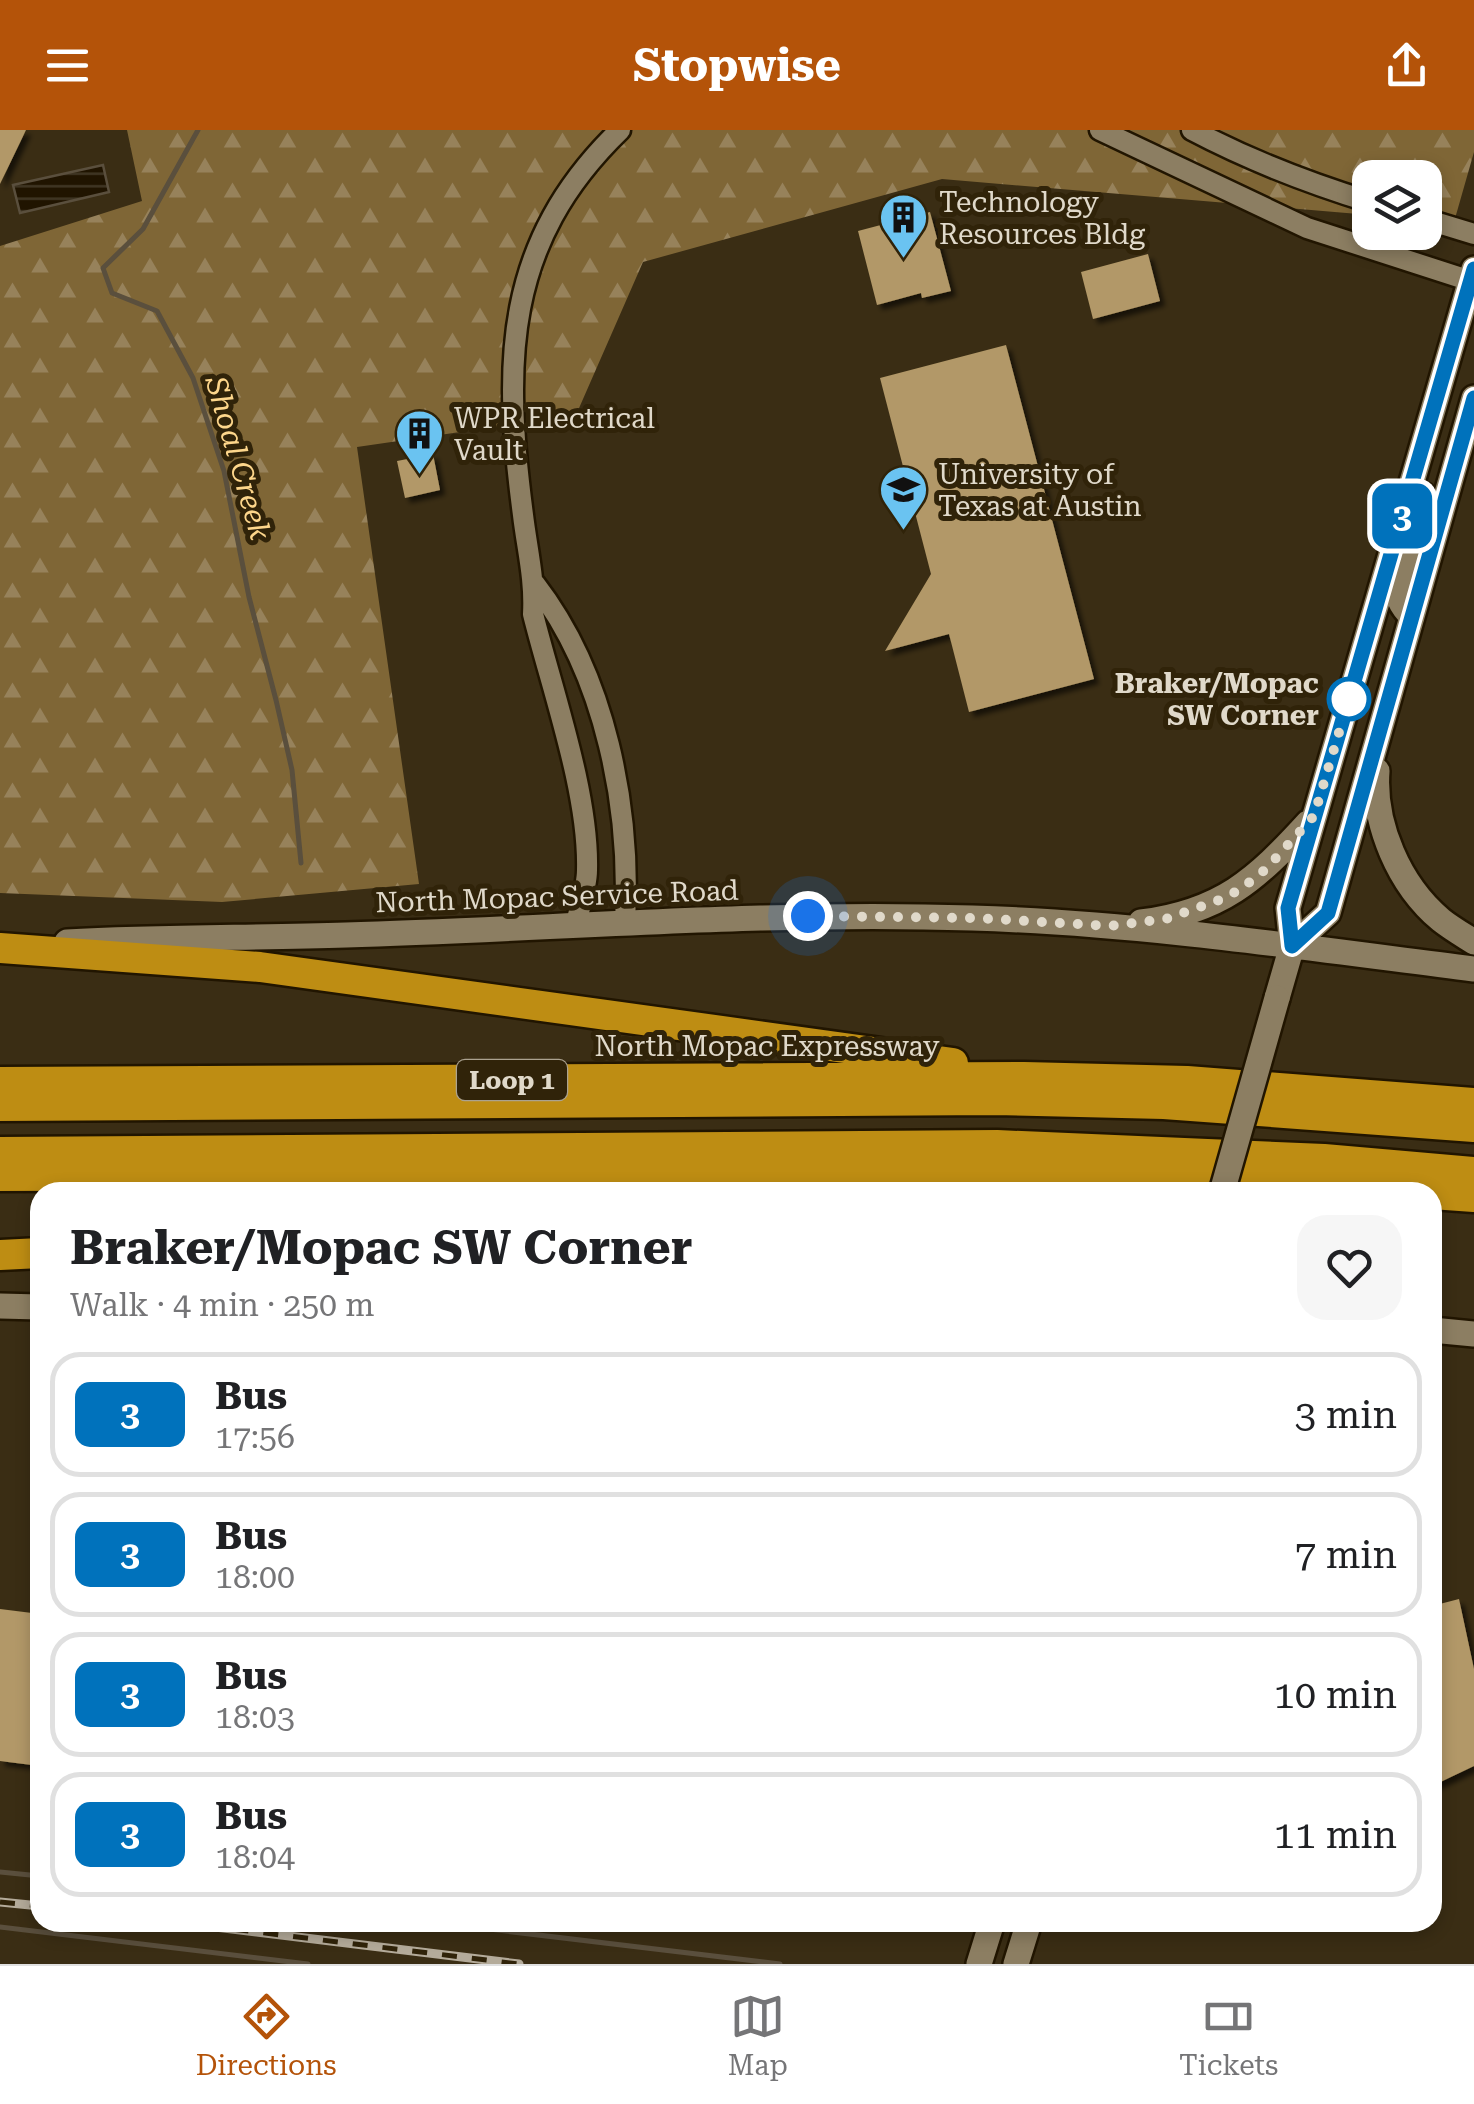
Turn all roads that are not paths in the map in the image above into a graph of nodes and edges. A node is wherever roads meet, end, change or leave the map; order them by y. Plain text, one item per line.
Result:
1 (620, 130) edge
2 (1192, 130) edge
3 (1104, 131) edge
4 (1352, 197) edge
5 (1442, 224) edge
6 (1474, 234) edge
7 (1473, 277) edge
8 (1474, 398) edge
9 (1420, 456) junction
10 (535, 584) junction
11 (1412, 617) junction
12 (597, 704) junction
13 (558, 710) junction
14 (1379, 736) junction
15 (1314, 816) junction
16 (624, 922) junction
17 (576, 923) junction
18 (1110, 926) junction
19 (1474, 942) edge
20 (0, 946) edge
21 (1292, 946) junction
22 (1474, 969) edge
23 (1024, 1077) junction
24 (0, 1082) edge
25 (1474, 1103) edge
26 (0, 1106) edge
27 (1474, 1127) edge
28 (0, 1152) edge
29 (815, 1172) junction
30 (1474, 1172) edge
31 (0, 1176) edge
32 (758, 1182) edge
33 (1225, 1182) edge
34 (1255, 1182) edge
35 (1442, 1195) edge
36 (1474, 1198) edge
37 (30, 1254) edge
38 (0, 1255) edge
39 (0, 1306) edge
40 (30, 1307) edge
41 (1442, 1331) edge
42 (1474, 1334) edge
43 (989, 1932) edge
44 (1026, 1932) edge
45 (980, 1960) edge
46 (1017, 1961) edge

1 - 10 street
2 - 4 street
3 - 7 street
5 - 6 street
7 - 9 main road
8 - 11 main road
9 - 11 main road
9 - 15 main road
10 - 12 street
10 - 13 street
11 - 14 main road
12 - 13 street
12 - 16 street
13 - 17 street
14 - 19 main road
14 - 21 main road
15 - 18 main road
15 - 21 main road
16 - 17 main road, North Mopac Service Road
16 - 18 main road, North Mopac Service Road
17 - 20 main road, North Mopac Service Road
18 - 21 main road, North Mopac Service Road
20 - 23 highway
21 - 22 main road, North Mopac Service Road
21 - 33 main road, bridge
23 - 24 highway, North Mopac Expressway / Loop 1
23 - 25 highway, North Mopac Expressway / Loop 1
26 - 27 highway
28 - 30 highway
29 - 31 highway
29 - 32 highway
29 - 34 highway
35 - 36 highway
37 - 38 highway
39 - 40 main road
41 - 42 main road
43 - 45 main road
44 - 46 main road

